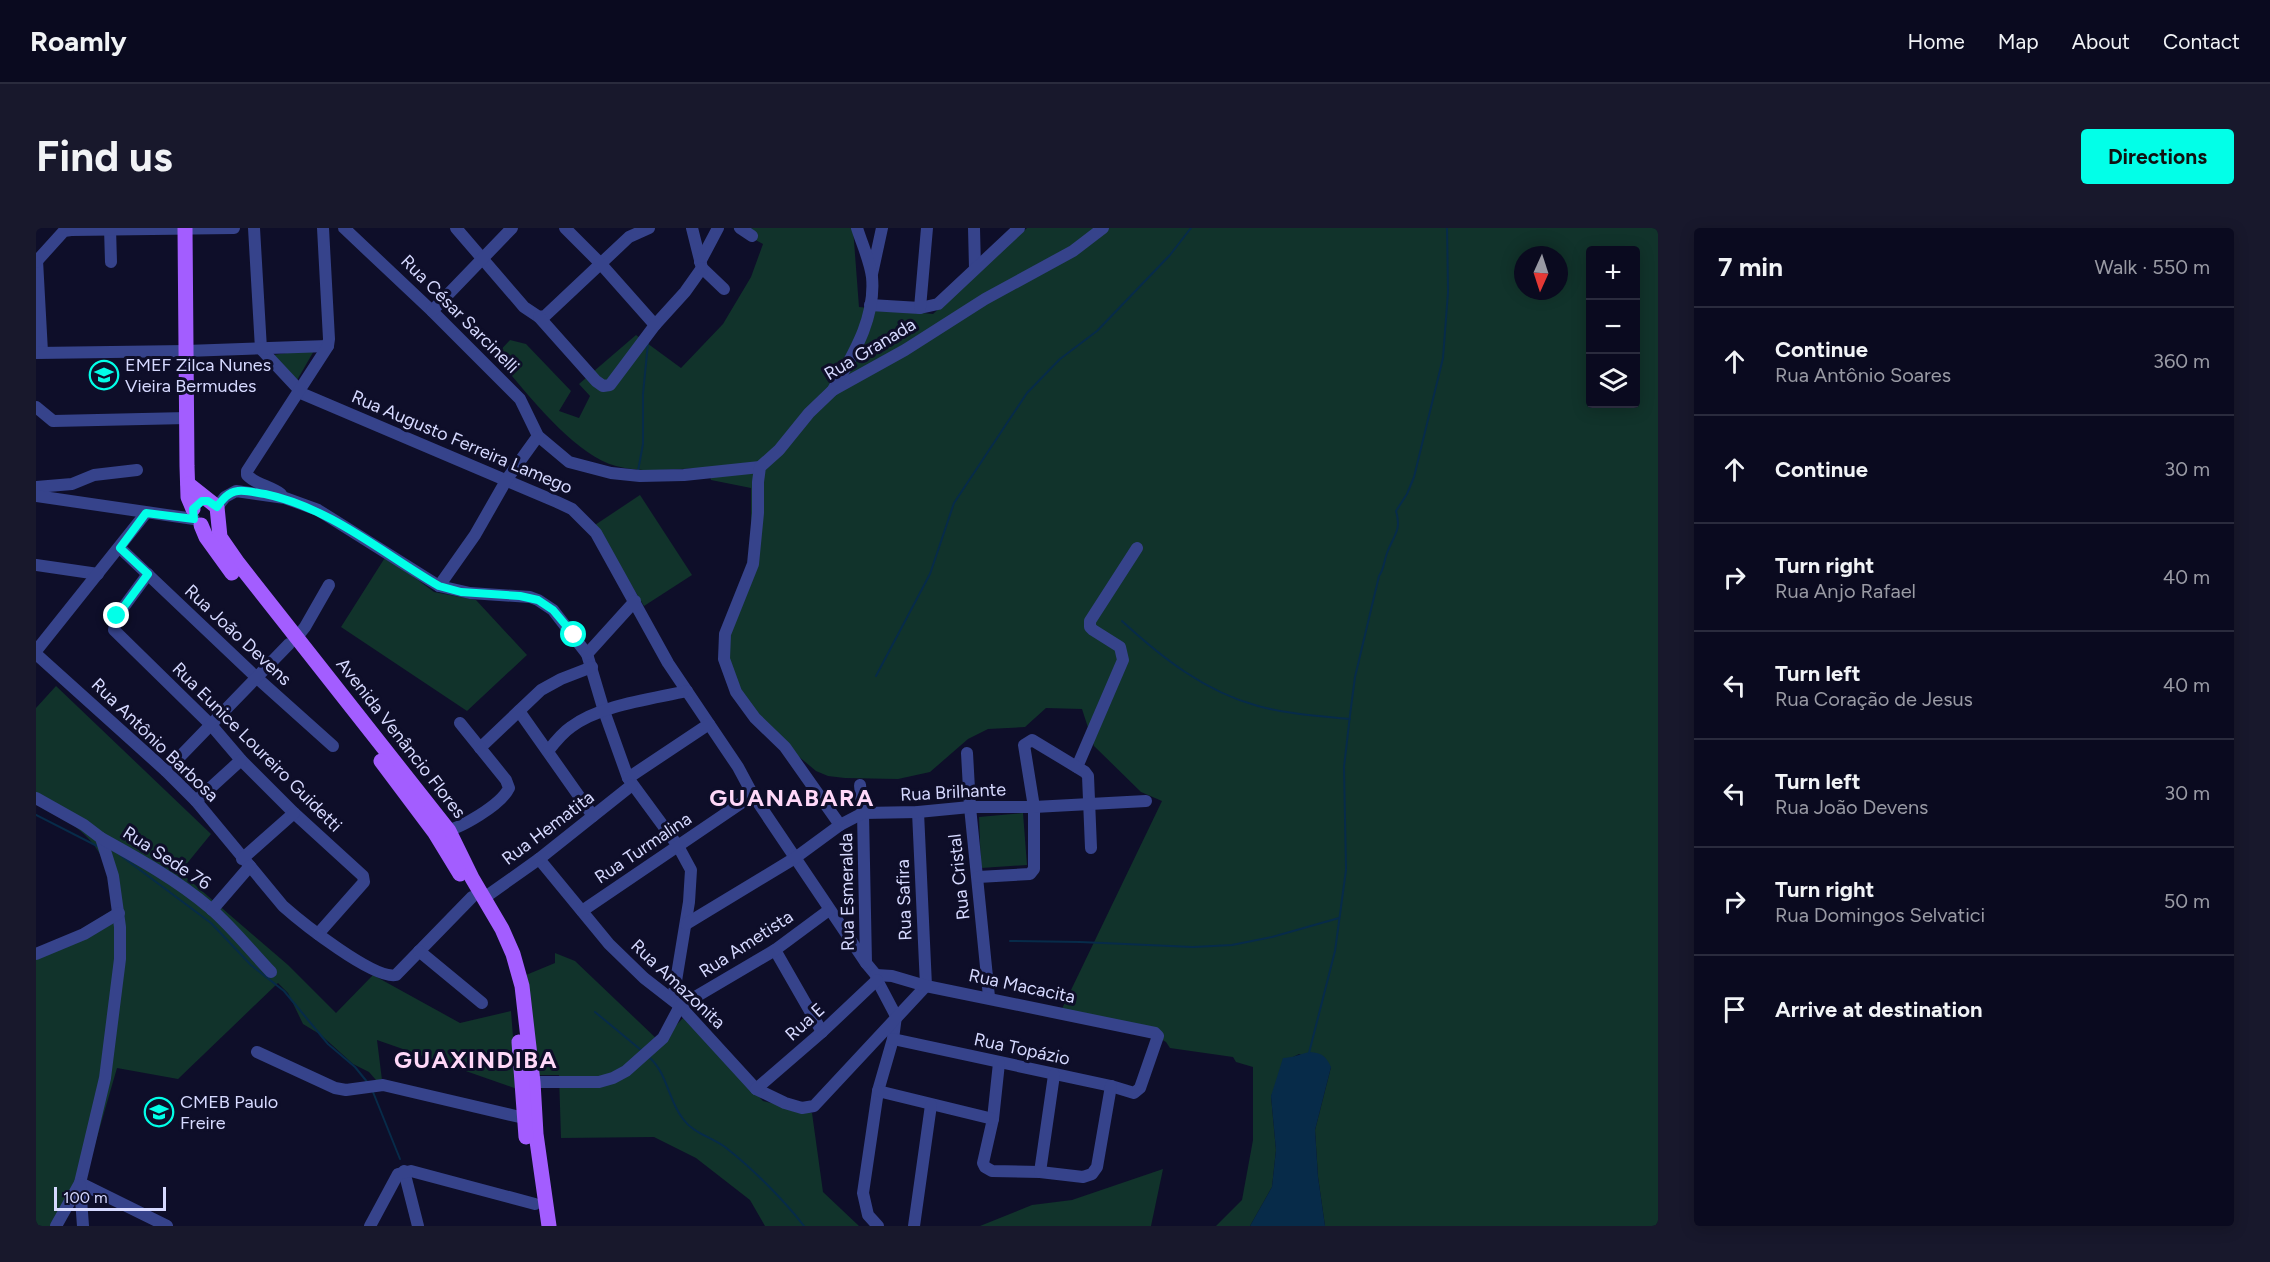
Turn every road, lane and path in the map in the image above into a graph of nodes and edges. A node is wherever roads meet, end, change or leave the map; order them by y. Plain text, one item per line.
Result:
1 (185, 228) edge
2 (234, 228) edge
3 (254, 228) edge
4 (323, 228) edge
5 (344, 228) edge
6 (456, 228) edge
7 (512, 228) edge
8 (565, 228) edge
9 (649, 228) edge
10 (692, 228) edge
11 (718, 228) edge
12 (740, 228) edge
13 (857, 228) edge
14 (882, 228) edge
15 (927, 228) edge
16 (974, 228) edge
17 (1019, 228) edge
18 (1103, 228) edge
19 (110, 229) edge
20 (361, 233) edge
21 (752, 236) dead end
22 (483, 258) junction
23 (37, 261) edge
24 (111, 262) dead end
25 (600, 263) junction
26 (701, 265) junction
27 (975, 268) junction
28 (872, 276) junction
29 (724, 289) dead end
30 (870, 305) junction
31 (920, 308) junction
32 (432, 310) junction
33 (542, 317) junction
34 (652, 329) junction
35 (328, 346) junction
36 (261, 349) junction
37 (186, 351) junction
38 (39, 352) edge
39 (832, 390) junction
40 (299, 392) junction
41 (36, 407) edge
42 (187, 418) junction
43 (538, 436) junction
44 (760, 467) junction
45 (137, 470) dead end
46 (507, 479) junction
47 (188, 484) junction
48 (36, 486) edge
49 (36, 496) edge
50 (285, 498) junction
51 (216, 509) junction
52 (146, 513) junction
53 (196, 518) junction
54 (120, 548) junction
55 (1137, 548) dead end
56 (36, 565) edge
57 (98, 574) junction
58 (148, 574) junction
59 (329, 585) dead end
60 (439, 586) junction
61 (635, 601) junction
62 (42, 637) edge
63 (293, 640) junction
64 (36, 653) edge
65 (587, 654) junction
66 (592, 667) junction
67 (256, 678) junction
68 (687, 691) junction
69 (519, 711) junction
70 (604, 711) junction
71 (460, 723) dead end
72 (710, 724) junction
73 (212, 726) junction
74 (333, 746) dead end
75 (480, 748) junction
76 (548, 750) junction
77 (967, 753) dead end
78 (241, 760) junction
79 (1077, 766) junction
80 (166, 771) junction
81 (630, 782) junction
82 (860, 785) dead end
83 (753, 795) junction
84 (36, 798) edge
85 (196, 801) junction
86 (1146, 801) dead end
87 (1088, 802) junction
88 (970, 807) junction
89 (1035, 807) junction
90 (918, 812) junction
91 (294, 813) junction
92 (863, 813) junction
93 (593, 816) junction
94 (840, 825) junction
95 (442, 832) junction
96 (101, 838) junction
97 (678, 846) junction
98 (1091, 848) dead end
99 (795, 858) junction
100 (539, 859) junction
101 (246, 862) junction
102 (978, 877) junction
103 (478, 897) junction
104 (212, 910) junction
105 (830, 910) junction
106 (582, 911) junction
107 (119, 913) junction
108 (686, 924) junction
109 (318, 934) junction
110 (775, 950) junction
111 (418, 951) junction
112 (36, 954) edge
113 (866, 963) junction
114 (271, 972) dead end
115 (876, 978) junction
116 (926, 986) junction
117 (990, 998) junction
118 (482, 1003) dead end
119 (676, 1003) junction
120 (896, 1016) junction
121 (822, 1032) junction
122 (893, 1039) junction
123 (257, 1052) dead end
124 (999, 1062) junction
125 (1054, 1075) junction
126 (533, 1082) junction
127 (1111, 1086) junction
128 (1140, 1088) joint
129 (756, 1089) junction
130 (878, 1091) junction
131 (931, 1105) junction
132 (524, 1118) junction
133 (993, 1119) junction
134 (404, 1171) junction
135 (1040, 1172) junction
136 (80, 1184) junction
137 (535, 1204) junction
138 (56, 1226) edge
139 (82, 1226) edge
140 (167, 1226) edge
141 (370, 1226) edge
142 (418, 1226) edge
143 (539, 1226) edge
144 (549, 1226) edge
145 (878, 1226) edge
146 (914, 1226) edge

1 - 2 street
1 - 19 street
1 - 37 main road, Avenida Venâncio Flores
3 - 36 street
4 - 35 street
5 - 20 street, Rua César Sarcinelli
6 - 22 street
7 - 22 street
8 - 25 street
9 - 25 street
10 - 26 street
11 - 26 street
12 - 21 street
13 - 28 street
14 - 28 street
15 - 31 street
16 - 27 street
17 - 27 street
18 - 39 street, Rua Granada
19 - 23 street
19 - 24 street
20 - 32 street, Rua César Sarcinelli
22 - 32 street
22 - 33 street
23 - 38 street
25 - 33 street
25 - 34 street
26 - 29 street
26 - 34 street
27 - 31 street
28 - 30 street
30 - 31 street
30 - 39 street
32 - 43 street, Rua César Sarcinelli
33 - 34 street
35 - 36 street
35 - 40 street
36 - 37 street
36 - 40 street, Rua Augusto Ferreira Lamego
37 - 38 street
37 - 42 main road, Avenida Venâncio Flores
39 - 44 street, Rua Granada
40 - 46 street, Rua Augusto Ferreira Lamego
40 - 50 street
41 - 42 street
42 - 47 main road, Avenida Venâncio Flores
43 - 44 street
43 - 46 street
44 - 94 street
45 - 48 street
46 - 60 street
46 - 61 street, Rua Augusto Ferreira Lamego
47 - 51 main road
47 - 53 main road, Avenida Venâncio Flores
49 - 52 street
50 - 51 street
50 - 60 street
51 - 53 main road
51 - 53 main road
51 - 63 main road, Avenida Venâncio Flores
52 - 53 street
52 - 54 street
53 - 63 main road, Avenida Venâncio Flores
54 - 57 street
54 - 58 street, Rua João Devens
55 - 79 street
56 - 57 street
57 - 62 street
58 - 67 street, Rua João Devens
58 - 73 street, Rua Eunice Loureiro Guidetti
59 - 63 street
60 - 65 street
61 - 65 street
61 - 68 street, Rua Augusto Ferreira Lamego
62 - 64 street
63 - 67 street
63 - 95 main road, Avenida Venâncio Flores
64 - 80 street, Rua Antônio Barbosa
65 - 66 street
66 - 69 street
66 - 70 street
67 - 73 street
67 - 74 street, Rua João Devens
68 - 70 street
68 - 72 street, Rua Augusto Ferreira Lamego
69 - 75 street
69 - 76 street
70 - 76 street
70 - 81 street
71 - 75 street
72 - 81 street, Rua Hematita
72 - 83 street, Rua Augusto Ferreira Lamego
73 - 78 street, Rua Eunice Loureiro Guidetti
73 - 80 street
75 - 95 street
76 - 93 street
77 - 88 street, Rua Cristal
78 - 85 street
78 - 91 street, Rua Eunice Loureiro Guidetti
79 - 87 street
79 - 89 street
80 - 85 street, Rua Antônio Barbosa
81 - 93 street, Rua Hematita
81 - 97 street
82 - 92 street, Rua Esmeralda
83 - 97 street, Rua Turmalina
83 - 99 street, Rua Augusto Ferreira Lamego
84 - 96 street, Rua Sede 76
85 - 101 street, Rua Antônio Barbosa
86 - 87 street, Rua Brilhante
87 - 89 street, Rua Brilhante
87 - 98 street
88 - 89 street, Rua Brilhante
88 - 90 street, Rua Brilhante
88 - 102 street, Rua Cristal
89 - 102 street
90 - 92 street, Rua Brilhante
90 - 116 street, Rua Safira
91 - 101 street
91 - 109 street, Rua Eunice Loureiro Guidetti
92 - 94 street, Rua Brilhante
92 - 113 street, Rua Esmeralda
93 - 100 street, Rua Hematita
94 - 99 street, Rua Brilhante
95 - 103 main road, Avenida Venâncio Flores
96 - 104 street, Rua Sede 76
96 - 107 street
97 - 106 street, Rua Turmalina
97 - 108 street
99 - 105 street, Rua Augusto Ferreira Lamego
99 - 108 street, Rua Brilhante
100 - 103 street, Rua Hematita
100 - 106 street, Rua Amazonita
101 - 104 street
101 - 109 street, Rua Antônio Barbosa
102 - 117 street, Rua Cristal
103 - 111 street
103 - 126 main road, Avenida Venâncio Flores
103 - 132 main road, Avenida Venâncio Flores
104 - 114 street
105 - 110 street, Rua Ametista
105 - 113 street, Rua Augusto Ferreira Lamego
106 - 119 street, Rua Amazonita
107 - 112 street
107 - 136 street
108 - 119 street
109 - 111 street, Rua Antônio Barbosa
110 - 119 street, Rua Ametista
110 - 121 street
111 - 118 street
113 - 115 street, Rua Augusto Ferreira Lamego
115 - 116 street, Rua Macacita
115 - 120 street, Rua Augusto Ferreira Lamego
115 - 121 street, Rua E
116 - 117 street, Rua Macacita
116 - 120 street
117 - 128 street, Rua Macacita
119 - 126 street
119 - 129 street, Rua Amazonita
120 - 122 street
120 - 129 street, Rua Amazonita
121 - 129 street, Rua E
122 - 124 street, Rua Topázio
122 - 130 street
123 - 132 street
124 - 125 street, Rua Topázio
124 - 133 street
125 - 127 street, Rua Topázio
125 - 135 street
126 - 144 main road, Avenida Venâncio Flores
127 - 128 street, Rua Topázio
127 - 135 street
130 - 131 street
130 - 145 street
131 - 133 street
131 - 146 street
132 - 137 main road, Avenida Venâncio Flores
133 - 135 street
134 - 137 street
134 - 141 street
134 - 142 street
136 - 138 street
136 - 139 street
136 - 140 street
137 - 143 main road, Avenida Venâncio Flores

